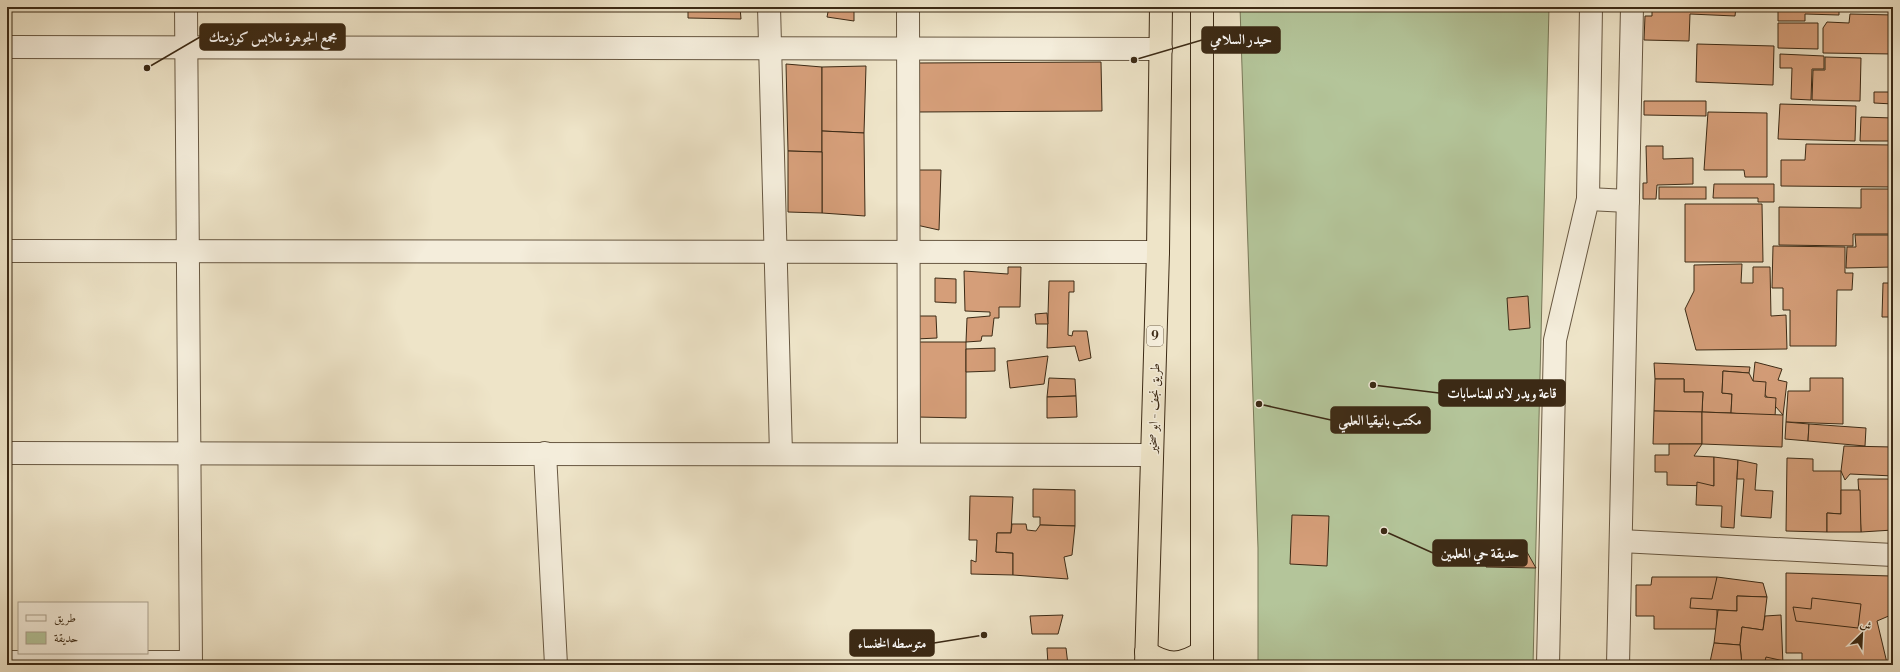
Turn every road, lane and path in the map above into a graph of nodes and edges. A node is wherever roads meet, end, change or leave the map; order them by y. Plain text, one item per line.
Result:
1 (186, 7) edge
2 (769, 7) edge
3 (908, 7) edge
4 (1161, 7) edge
5 (1202, 7) edge
6 (1592, 7) edge
7 (1632, 7) edge
8 (7, 47) edge
9 (186, 47) junction
10 (770, 48) junction
11 (908, 48) junction
12 (1161, 49) junction
13 (1588, 199) junction
14 (1628, 201) junction
15 (7, 251) edge
16 (776, 251) junction
17 (188, 252) junction
18 (909, 252) junction
19 (1158, 252) junction
20 (7, 452) edge
21 (189, 453) junction
22 (545, 454) junction
23 (782, 454) junction
24 (909, 454) junction
25 (1152, 455) junction
26 (1621, 541) junction
27 (1893, 554) edge
28 (1202, 658) edge
29 (1146, 659) edge
30 (7, 662) edge
31 (191, 664) edge
32 (556, 665) edge
33 (1548, 665) edge
34 (1618, 665) edge

1 - 9 street
2 - 10 street
3 - 11 street
4 - 12 highway, طريق نجف - ابو صخير / 9
5 - 28 highway
6 - 13 street
7 - 14 street
8 - 9 street
9 - 10 street
9 - 17 street
10 - 11 street
10 - 16 street
11 - 12 street
11 - 18 street
12 - 19 highway, طريق نجف - ابو صخير / 9
13 - 14 street
13 - 33 street
14 - 26 street
15 - 17 street
16 - 17 street
16 - 18 street
16 - 23 street
17 - 21 street
18 - 19 street
18 - 24 street
19 - 25 highway, طريق نجف - ابو صخير / 9
20 - 21 street
21 - 22 street
21 - 31 street
22 - 23 street
22 - 32 street
23 - 24 street
24 - 25 street
25 - 29 highway, طريق نجف - ابو صخير / 9
26 - 27 street
26 - 34 street
28 - 29 highway
30 - 31 street

